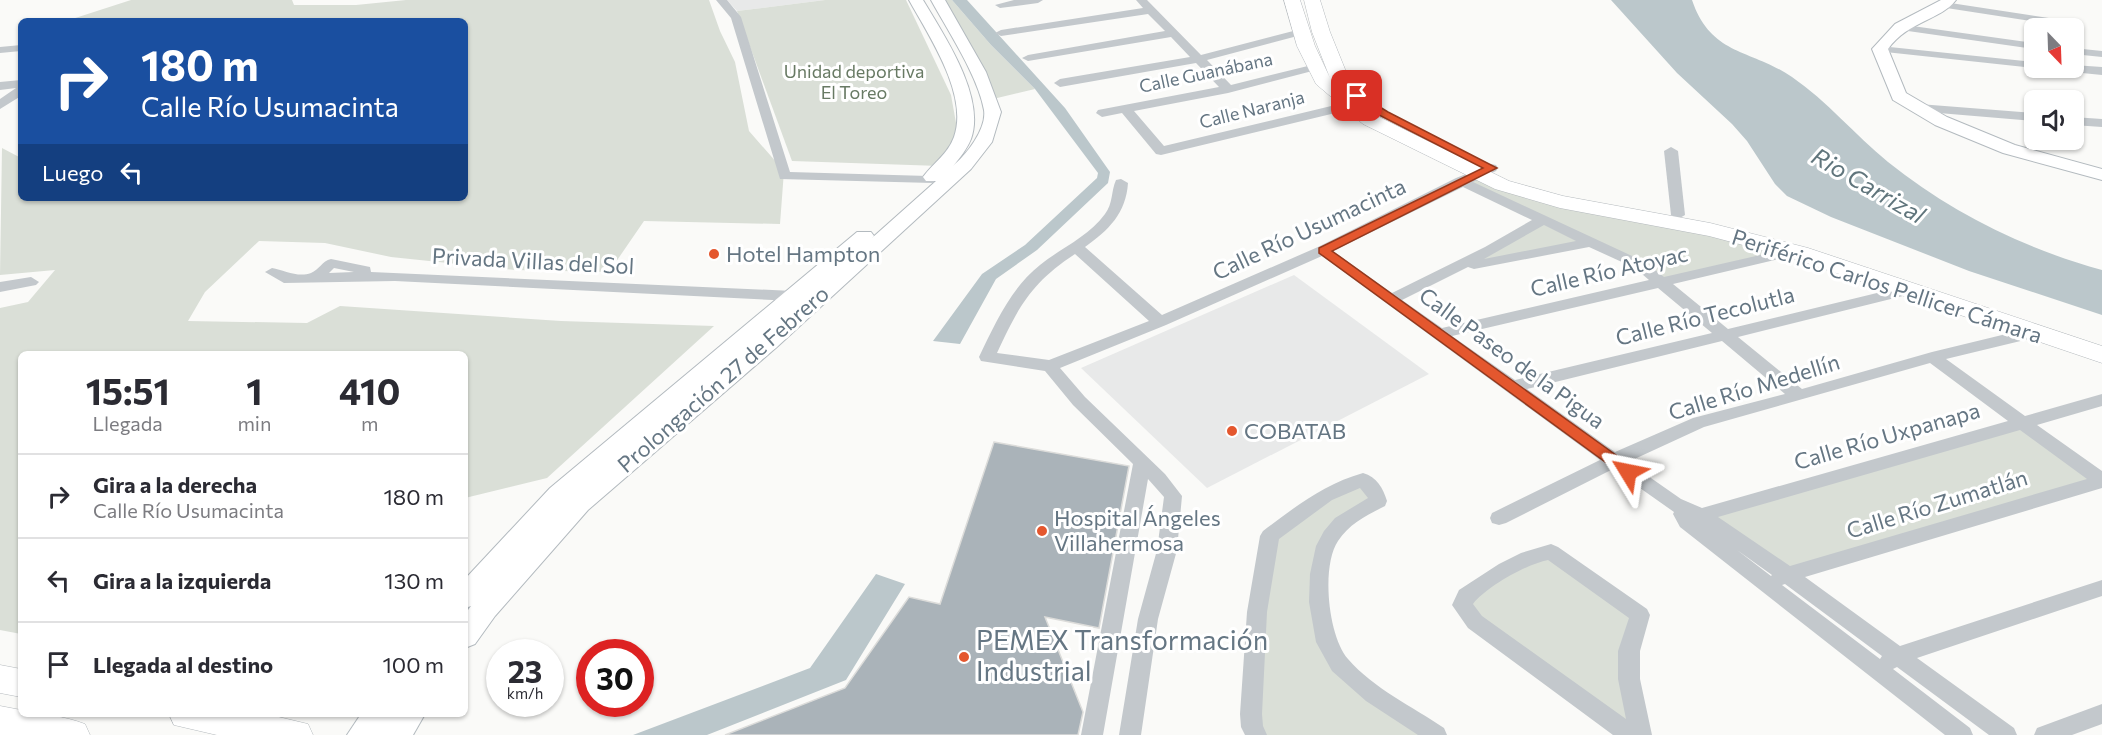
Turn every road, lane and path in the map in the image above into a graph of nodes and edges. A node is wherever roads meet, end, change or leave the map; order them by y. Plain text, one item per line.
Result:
1 (721, 0) edge
2 (916, 0) edge
3 (938, 0) edge
4 (1038, 0) edge
5 (1141, 0) edge
6 (1292, 0) edge
7 (1312, 0) edge
8 (1947, 2) edge
9 (1000, 5) dead end
10 (1151, 10) junction
11 (2036, 18) edge
12 (1898, 27) junction
13 (1300, 32) junction
14 (1000, 33) dead end
15 (1173, 33) junction
16 (2024, 45) edge
17 (18, 48) edge
18 (1880, 49) junction
19 (0, 50) edge
20 (2084, 52) edge
21 (2102, 54) edge
22 (1028, 58) dead end
23 (1198, 59) junction
24 (2024, 64) edge
25 (1316, 67) junction
26 (2084, 70) edge
27 (2102, 72) edge
28 (1060, 83) dead end
29 (18, 84) edge
30 (0, 86) edge
31 (1228, 89) junction
32 (18, 92) edge
33 (0, 105) edge
34 (1352, 105) junction
35 (1125, 108) junction
36 (1919, 108) junction
37 (1102, 113) dead end
38 (2024, 116) edge
39 (2084, 122) edge
40 (2102, 123) edge
41 (1671, 151) dead end
42 (1476, 174) junction
43 (2102, 175) edge
44 (928, 180) junction
45 (1121, 183) dead end
46 (1678, 214) junction
47 (1544, 219) junction
48 (1591, 242) junction
49 (1076, 247) junction
50 (1323, 250) junction
51 (1791, 252) junction
52 (1449, 270) junction
53 (272, 272) dead end
54 (31, 282) dead end
55 (1661, 283) junction
56 (0, 287) edge
57 (1910, 290) junction
58 (793, 296) junction
59 (1391, 299) junction
60 (1160, 322) junction
61 (2035, 332) junction
62 (1438, 334) junction
63 (1723, 335) junction
64 (2102, 343) edge
65 (2102, 355) edge
66 (1932, 357) junction
67 (1050, 366) junction
68 (1511, 387) junction
69 (1799, 396) junction
70 (2102, 400) edge
71 (2024, 422) junction
72 (1613, 461) junction
73 (1142, 464) junction
74 (2102, 480) edge
75 (1499, 518) dead end
76 (1694, 519) junction
77 (1786, 574) junction
78 (1765, 584) junction
79 (2102, 588) edge
80 (468, 594) edge
81 (468, 632) edge
82 (1897, 656) junction
83 (1877, 669) junction
84 (0, 679) edge
85 (18, 682) edge
86 (2102, 714) edge
87 (202, 717) edge
88 (376, 717) edge
89 (408, 717) edge
90 (0, 721) edge
91 (73, 735) edge
92 (296, 735) edge
93 (362, 735) edge
94 (395, 735) edge
95 (1092, 735) edge
96 (1130, 735) edge
97 (1256, 735) edge
98 (1435, 735) edge
99 (1631, 735) edge
100 (1641, 735) edge
101 (1962, 735) edge
102 (2006, 735) edge
103 (2045, 735) edge

1 - 44 street
2 - 44 main road, Prolongación 27 de Febrero
3 - 81 main road, Prolongación 27 de Febrero
4 - 9 street
5 - 10 street
6 - 13 main road, Periférico Carlos Pellicer Cámara
7 - 42 main road, Periférico Carlos Pellicer Cámara
8 - 11 street
8 - 12 main road
10 - 14 street
10 - 15 street
12 - 16 street
12 - 18 main road
13 - 23 street
13 - 25 main road, Periférico Carlos Pellicer Cámara
15 - 22 street
15 - 23 street
17 - 19 street
18 - 24 street
18 - 36 main road
20 - 21 street
23 - 28 street
23 - 31 street
25 - 31 street, Calle Guanábana
25 - 34 main road, Periférico Carlos Pellicer Cámara
26 - 27 street
29 - 30 street
31 - 35 street, Calle Guanábana
32 - 33 street
34 - 35 street, Calle Naranja
34 - 42 main road, Periférico Carlos Pellicer Cámara
35 - 37 street, Calle Guanábana
36 - 38 street
36 - 43 main road
39 - 40 street
41 - 46 street
42 - 46 main road, Periférico Carlos Pellicer Cámara
42 - 47 street
42 - 50 street, Calle Río Usumacinta
42 - 51 main road, Periférico Carlos Pellicer Cámara
44 - 58 main road, Prolongación 27 de Febrero
45 - 49 street
46 - 64 main road, Periférico Carlos Pellicer Cámara
47 - 48 street
47 - 52 street
48 - 52 street
48 - 55 street
49 - 60 street
49 - 67 street
50 - 59 street, Calle Paseo de la Pigua
50 - 60 street, Calle Río Usumacinta
51 - 55 street, Calle Río Atoyac
51 - 57 main road, Periférico Carlos Pellicer Cámara
52 - 59 street
53 - 58 street, Privada Villas del Sol
54 - 56 street
55 - 62 street, Calle Río Atoyac
55 - 63 street
57 - 61 main road, Periférico Carlos Pellicer Cámara
57 - 63 street, Calle Río Tecolutla
58 - 80 main road, Prolongación 27 de Febrero
59 - 62 street, Calle Paseo de la Pigua
60 - 67 street, Calle Río Usumacinta
61 - 65 main road, Periférico Carlos Pellicer Cámara
61 - 66 street, Calle Río Medellín
62 - 68 street, Calle Paseo de la Pigua
63 - 68 street, Calle Río Tecolutla
63 - 69 street
66 - 69 street, Calle Río Medellín
66 - 71 street
67 - 73 street
68 - 72 street, Calle Paseo de la Pigua
69 - 72 street, Calle Río Medellín
70 - 71 street, Calle Río Uxpanapa
71 - 74 street
71 - 76 street, Calle Río Uxpanapa
72 - 75 street, Calle Río Medellín
72 - 76 street, Calle Paseo de la Pigua
73 - 95 street
73 - 96 street
74 - 77 street, Calle Río Zumatlán
76 - 77 street, Calle Paseo de la Pigua
76 - 78 street, Calle Paseo de la Pigua
77 - 78 street, Calle Río Zumatlán
77 - 82 street, Calle Paseo de la Pigua
78 - 83 street, Calle Paseo de la Pigua
79 - 82 street
82 - 83 street
82 - 102 street, Calle Paseo de la Pigua
83 - 101 street, Calle Paseo de la Pigua
84 - 85 main road
86 - 103 street
87 - 92 main road
88 - 93 main road
89 - 94 main road
90 - 91 main road
97 - 98 street
99 - 100 street

